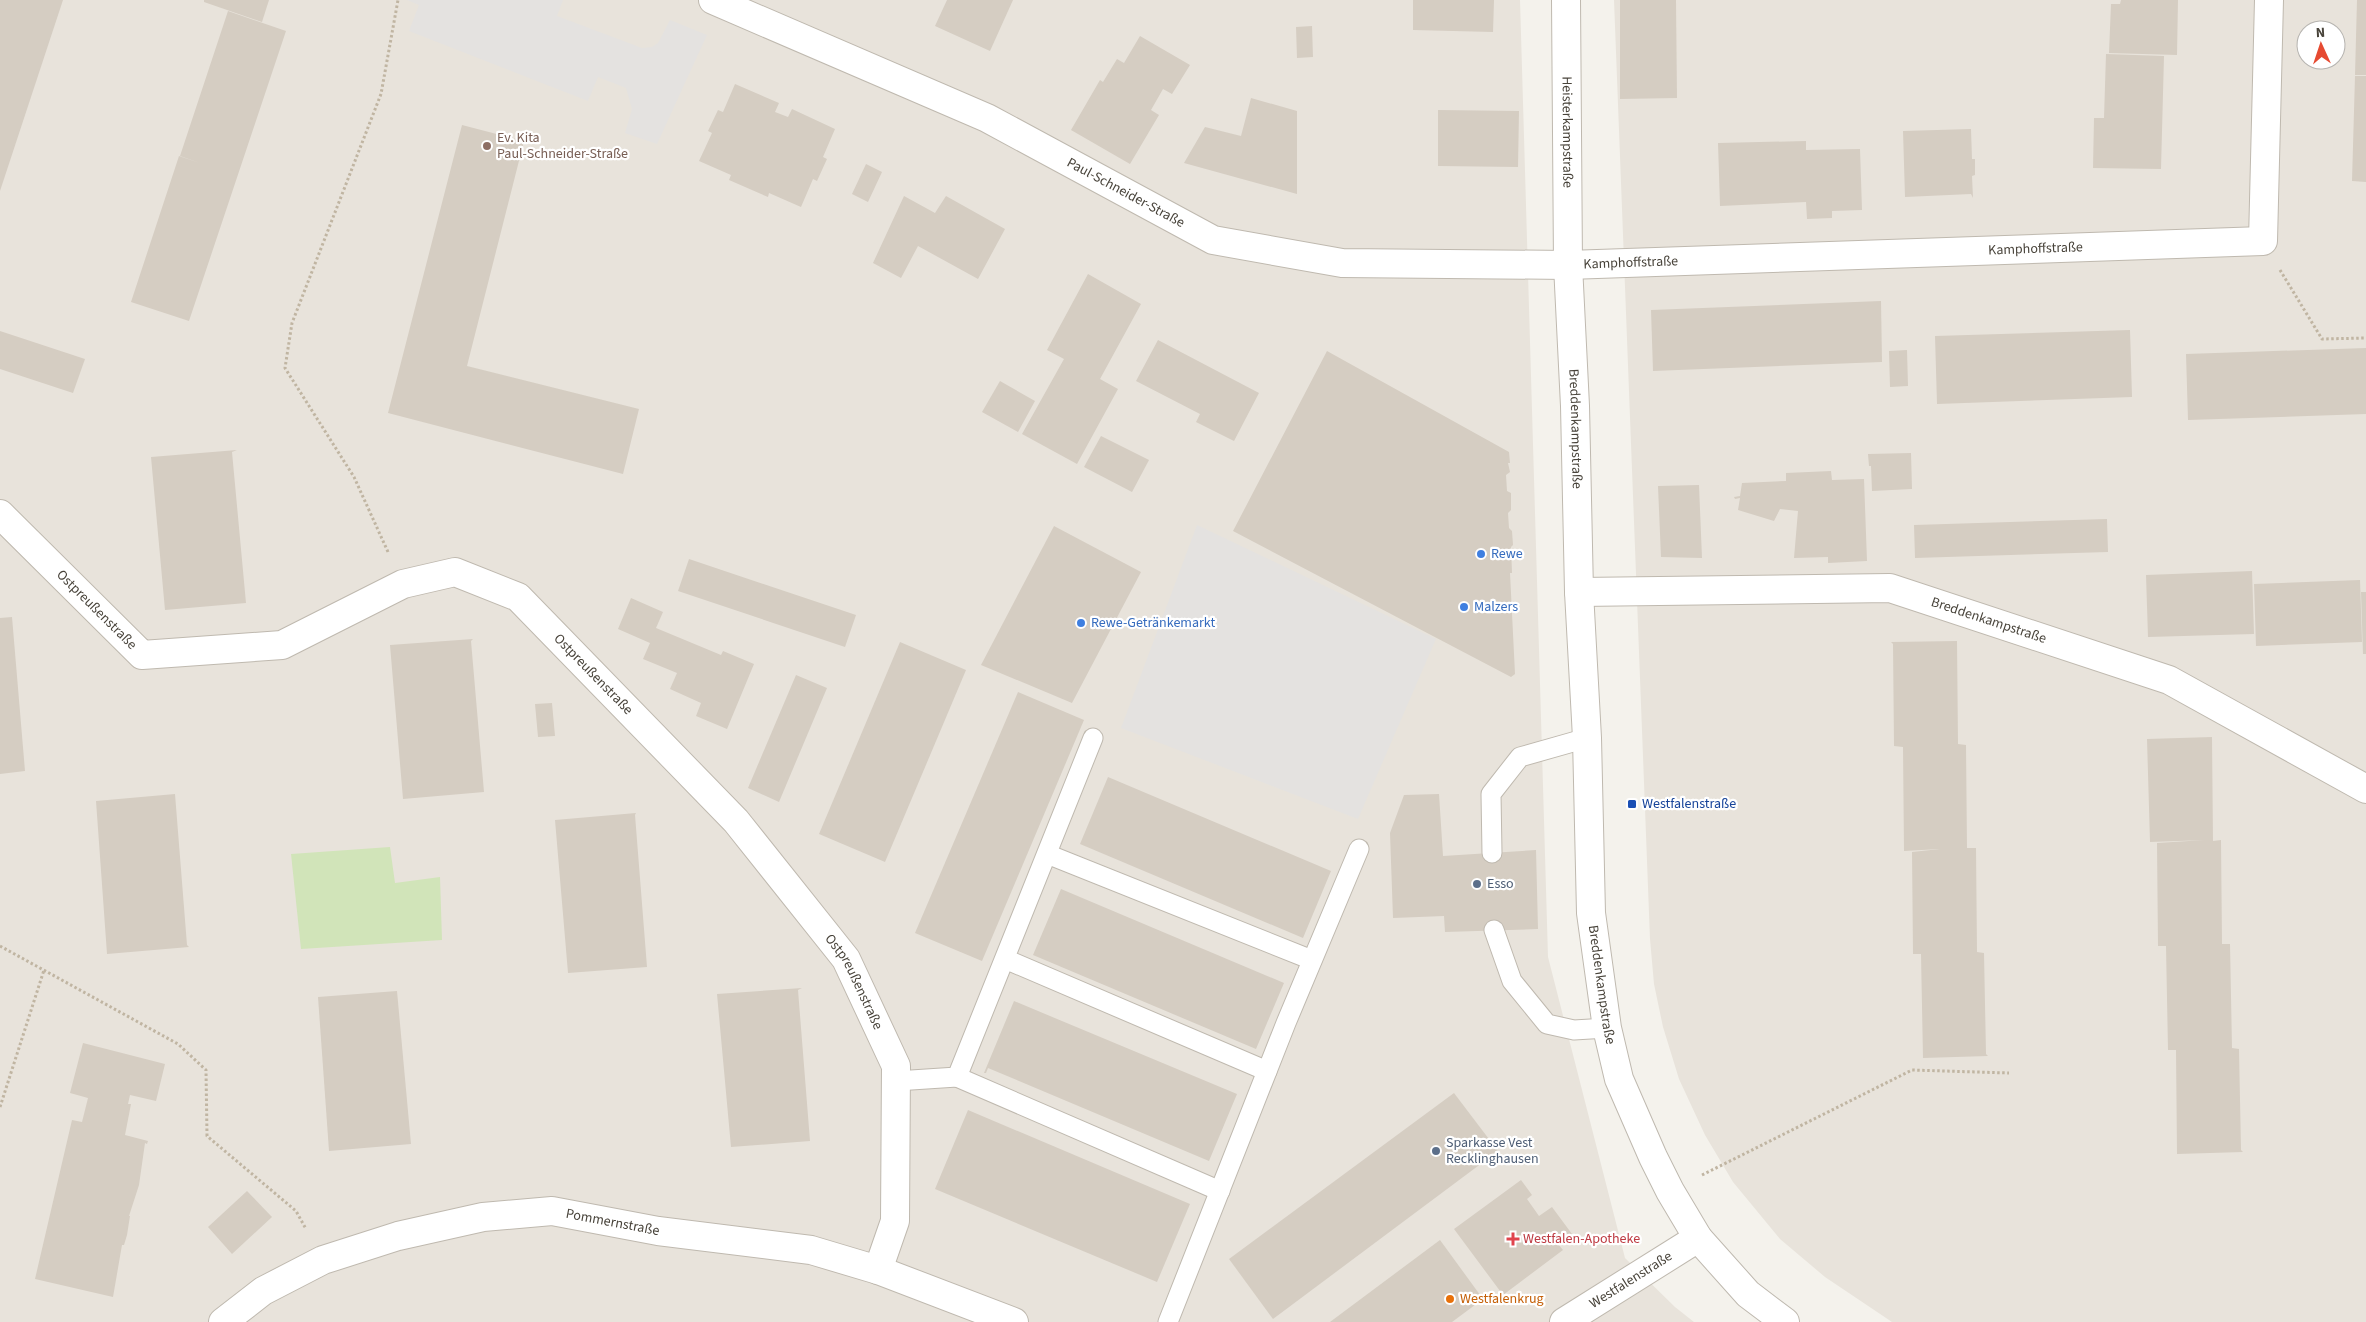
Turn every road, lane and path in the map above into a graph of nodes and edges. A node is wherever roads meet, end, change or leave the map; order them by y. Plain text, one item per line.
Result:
1 (398, 0) edge
2 (713, 0) edge
3 (1566, 0) edge
4 (2269, 0) edge
5 (2263, 241) junction
6 (1568, 265) junction
7 (2366, 338) edge
8 (0, 514) edge
9 (403, 584) junction
10 (1579, 592) junction
11 (1094, 738) dead end
12 (1587, 738) junction
13 (2366, 789) edge
14 (1359, 849) dead end
15 (1492, 853) dead end
16 (1047, 854) junction
17 (1494, 930) dead end
18 (0, 946) edge
19 (1005, 959) junction
20 (1312, 960) junction
21 (44, 970) junction
22 (1607, 1028) junction
23 (1267, 1071) junction
24 (2009, 1073) dead end
25 (957, 1078) junction
26 (896, 1081) junction
27 (0, 1107) edge
28 (1220, 1191) junction
29 (1670, 1191) junction
30 (1698, 1238) junction
31 (323, 1260) junction
32 (878, 1270) junction
33 (223, 1322) edge
34 (1014, 1322) edge
35 (1168, 1322) edge
36 (1564, 1322) edge
37 (1784, 1322) edge

1 - 9 path
2 - 6 street, Paul-Schneider-Straße
3 - 6 street, Heisterkampstraße
4 - 5 street
5 - 6 street, Kamphoffstraße
5 - 7 path
6 - 10 street, Breddenkampstraße
8 - 9 street, Ostpreußenstraße
9 - 26 street, Ostpreußenstraße
10 - 12 street, Breddenkampstraße
10 - 13 street, Breddenkampstraße
11 - 16 lane
12 - 15 lane
12 - 22 street, Breddenkampstraße
14 - 20 lane
16 - 19 lane
16 - 20 lane
17 - 22 lane
18 - 21 path
19 - 23 lane
19 - 25 lane
20 - 23 lane
21 - 27 path
21 - 31 path
22 - 29 street, Breddenkampstraße
23 - 28 lane
24 - 29 path
25 - 26 lane
25 - 28 lane
26 - 32 street, Ostpreußenstraße
28 - 35 lane
29 - 30 street, Breddenkampstraße
30 - 36 street, Westfalenstraße
30 - 37 street, Breddenkampstraße
31 - 32 street, Pommernstraße
31 - 33 street, Pommernstraße
32 - 34 street, Pommernstraße

